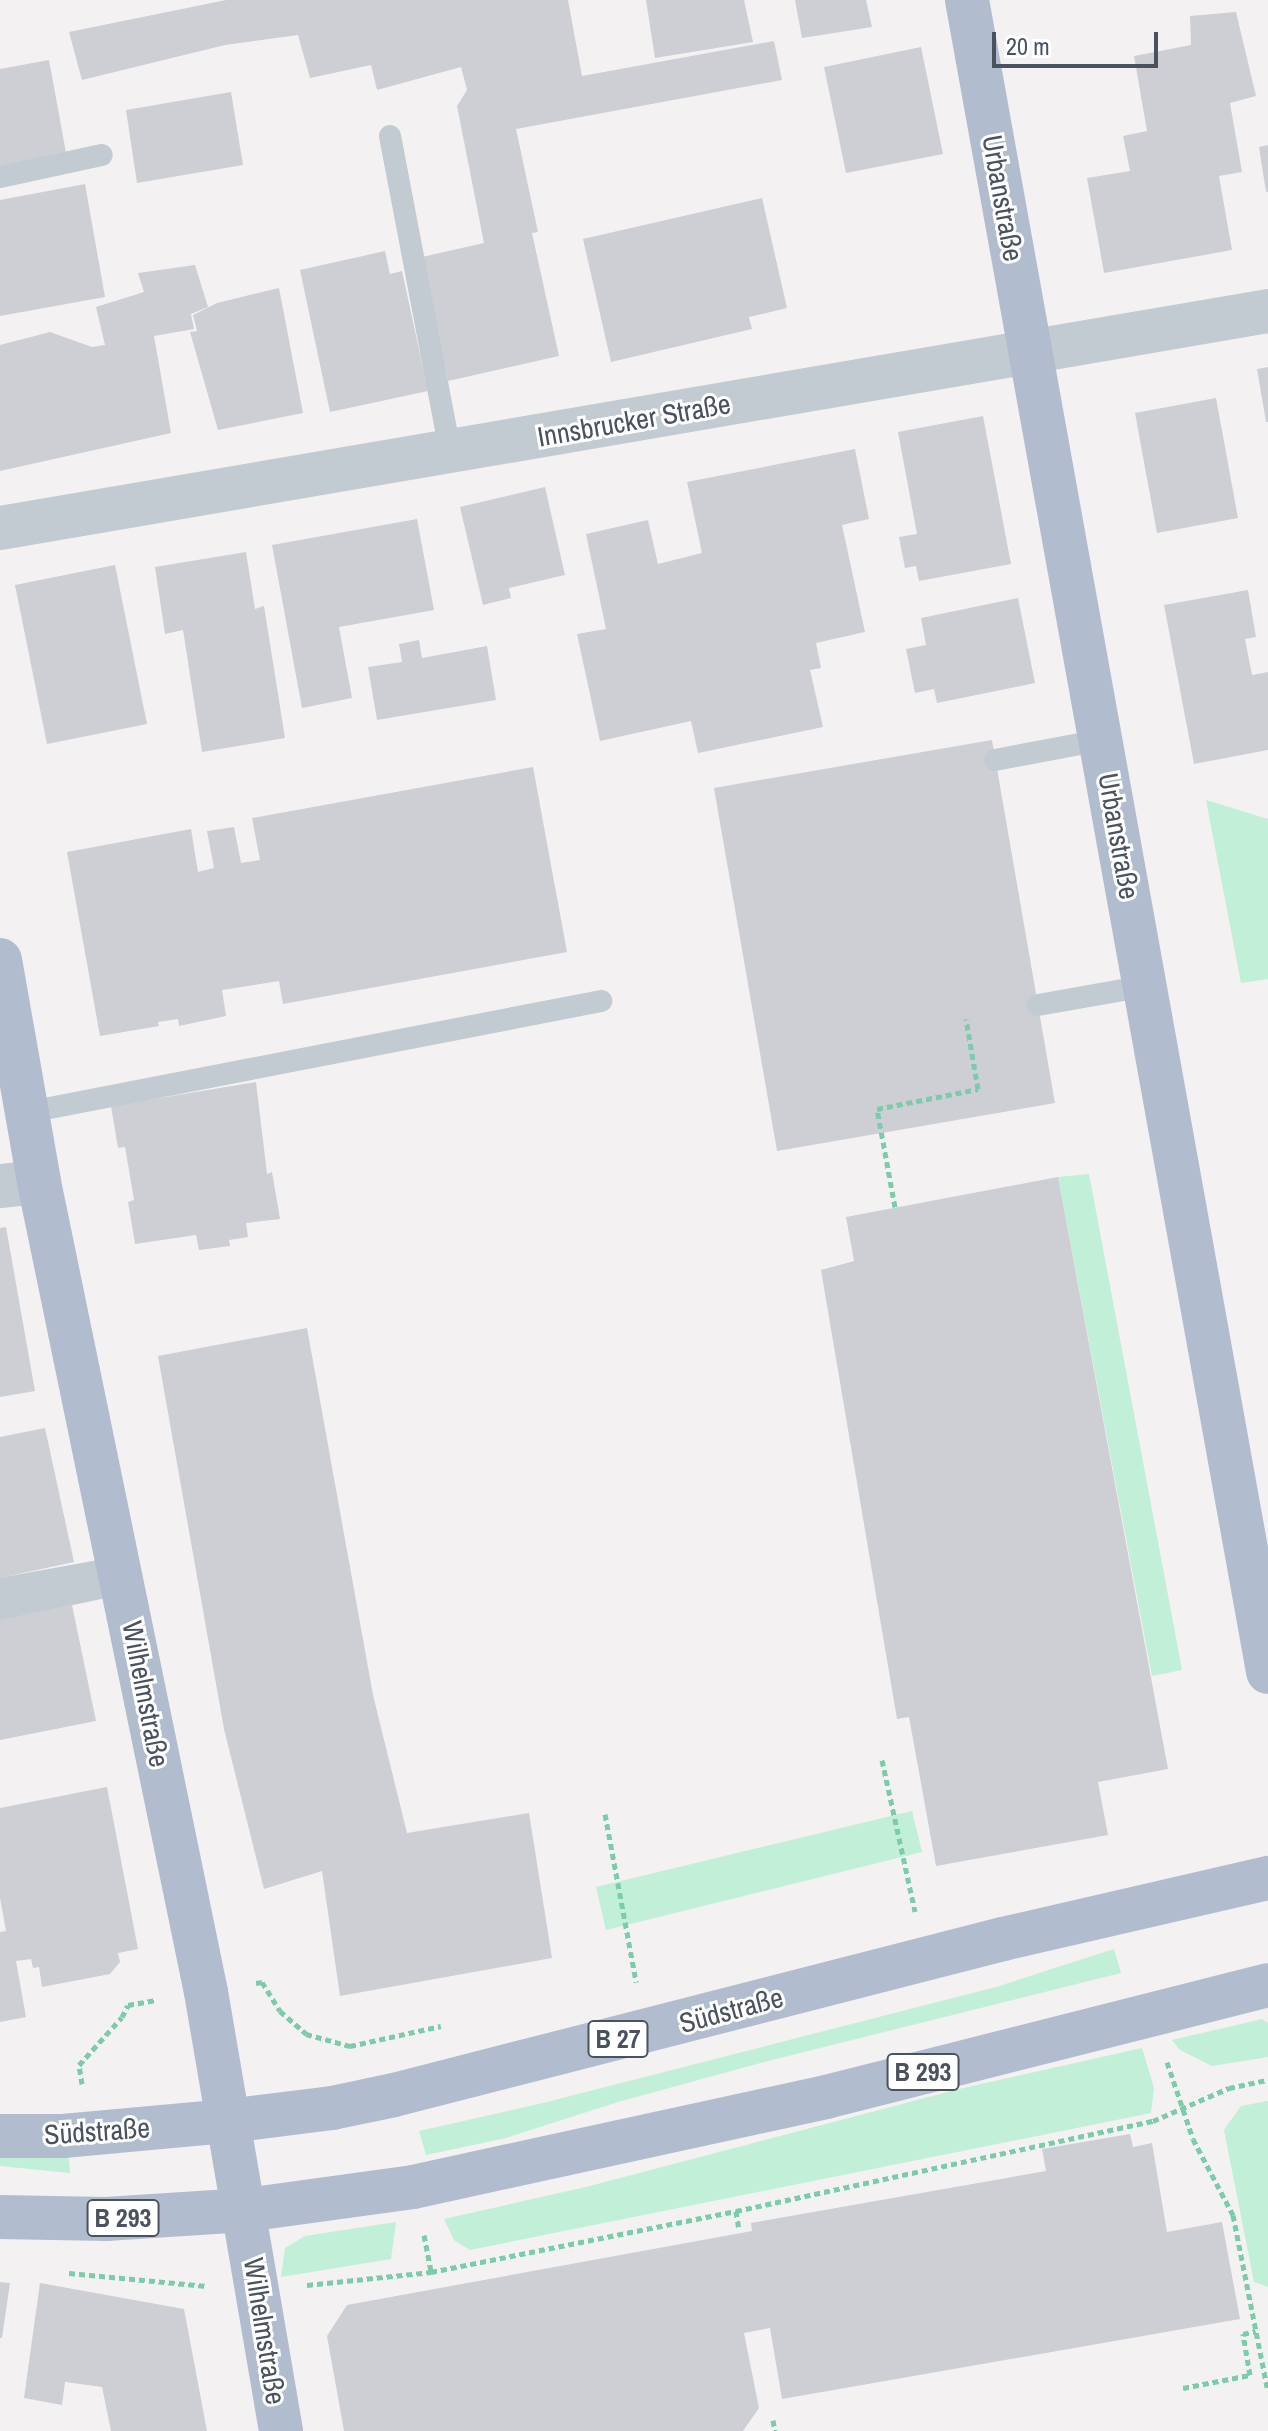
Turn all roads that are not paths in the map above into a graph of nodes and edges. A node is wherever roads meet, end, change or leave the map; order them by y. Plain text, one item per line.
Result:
1 (967, 0) edge
2 (390, 136) dead end
3 (102, 155) dead end
4 (0, 177) edge
5 (1268, 311) edge
6 (1031, 353) junction
7 (450, 451) junction
8 (0, 528) edge
9 (1101, 740) junction
10 (995, 760) dead end
11 (0, 960) edge
12 (1146, 986) junction
13 (601, 1001) dead end
14 (1038, 1005) dead end
15 (29, 1112) junction
16 (20, 1184) edge
17 (122, 1575) junction
18 (0, 1589) edge
19 (0, 1609) edge
20 (1268, 1672) edge
21 (1268, 1878) edge
22 (1268, 1985) edge
23 (228, 2121) junction
24 (0, 2136) edge
25 (246, 2210) junction
26 (0, 2217) edge
27 (281, 2431) edge

1 - 6 main road, Urbanstraße
2 - 7 lane
3 - 4 lane
5 - 6 street, Innsbrucker Straße
6 - 7 street, Innsbrucker Straße
6 - 9 main road, Urbanstraße
7 - 8 street, Innsbrucker Straße
9 - 10 lane
9 - 12 main road, Urbanstraße
11 - 15 main road, Wilhelmstraße
12 - 14 lane
12 - 20 main road, Urbanstraße
13 - 15 lane
15 - 16 main road, Wilhelmstraße
16 - 17 main road, Wilhelmstraße
17 - 18 lane
17 - 19 lane
17 - 23 main road, Wilhelmstraße
21 - 23 main road, Südstraße / B 27
22 - 25 main road, B 293
23 - 24 main road, Südstraße
23 - 25 main road, Wilhelmstraße
25 - 26 main road, B 293
25 - 27 main road, Wilhelmstraße

